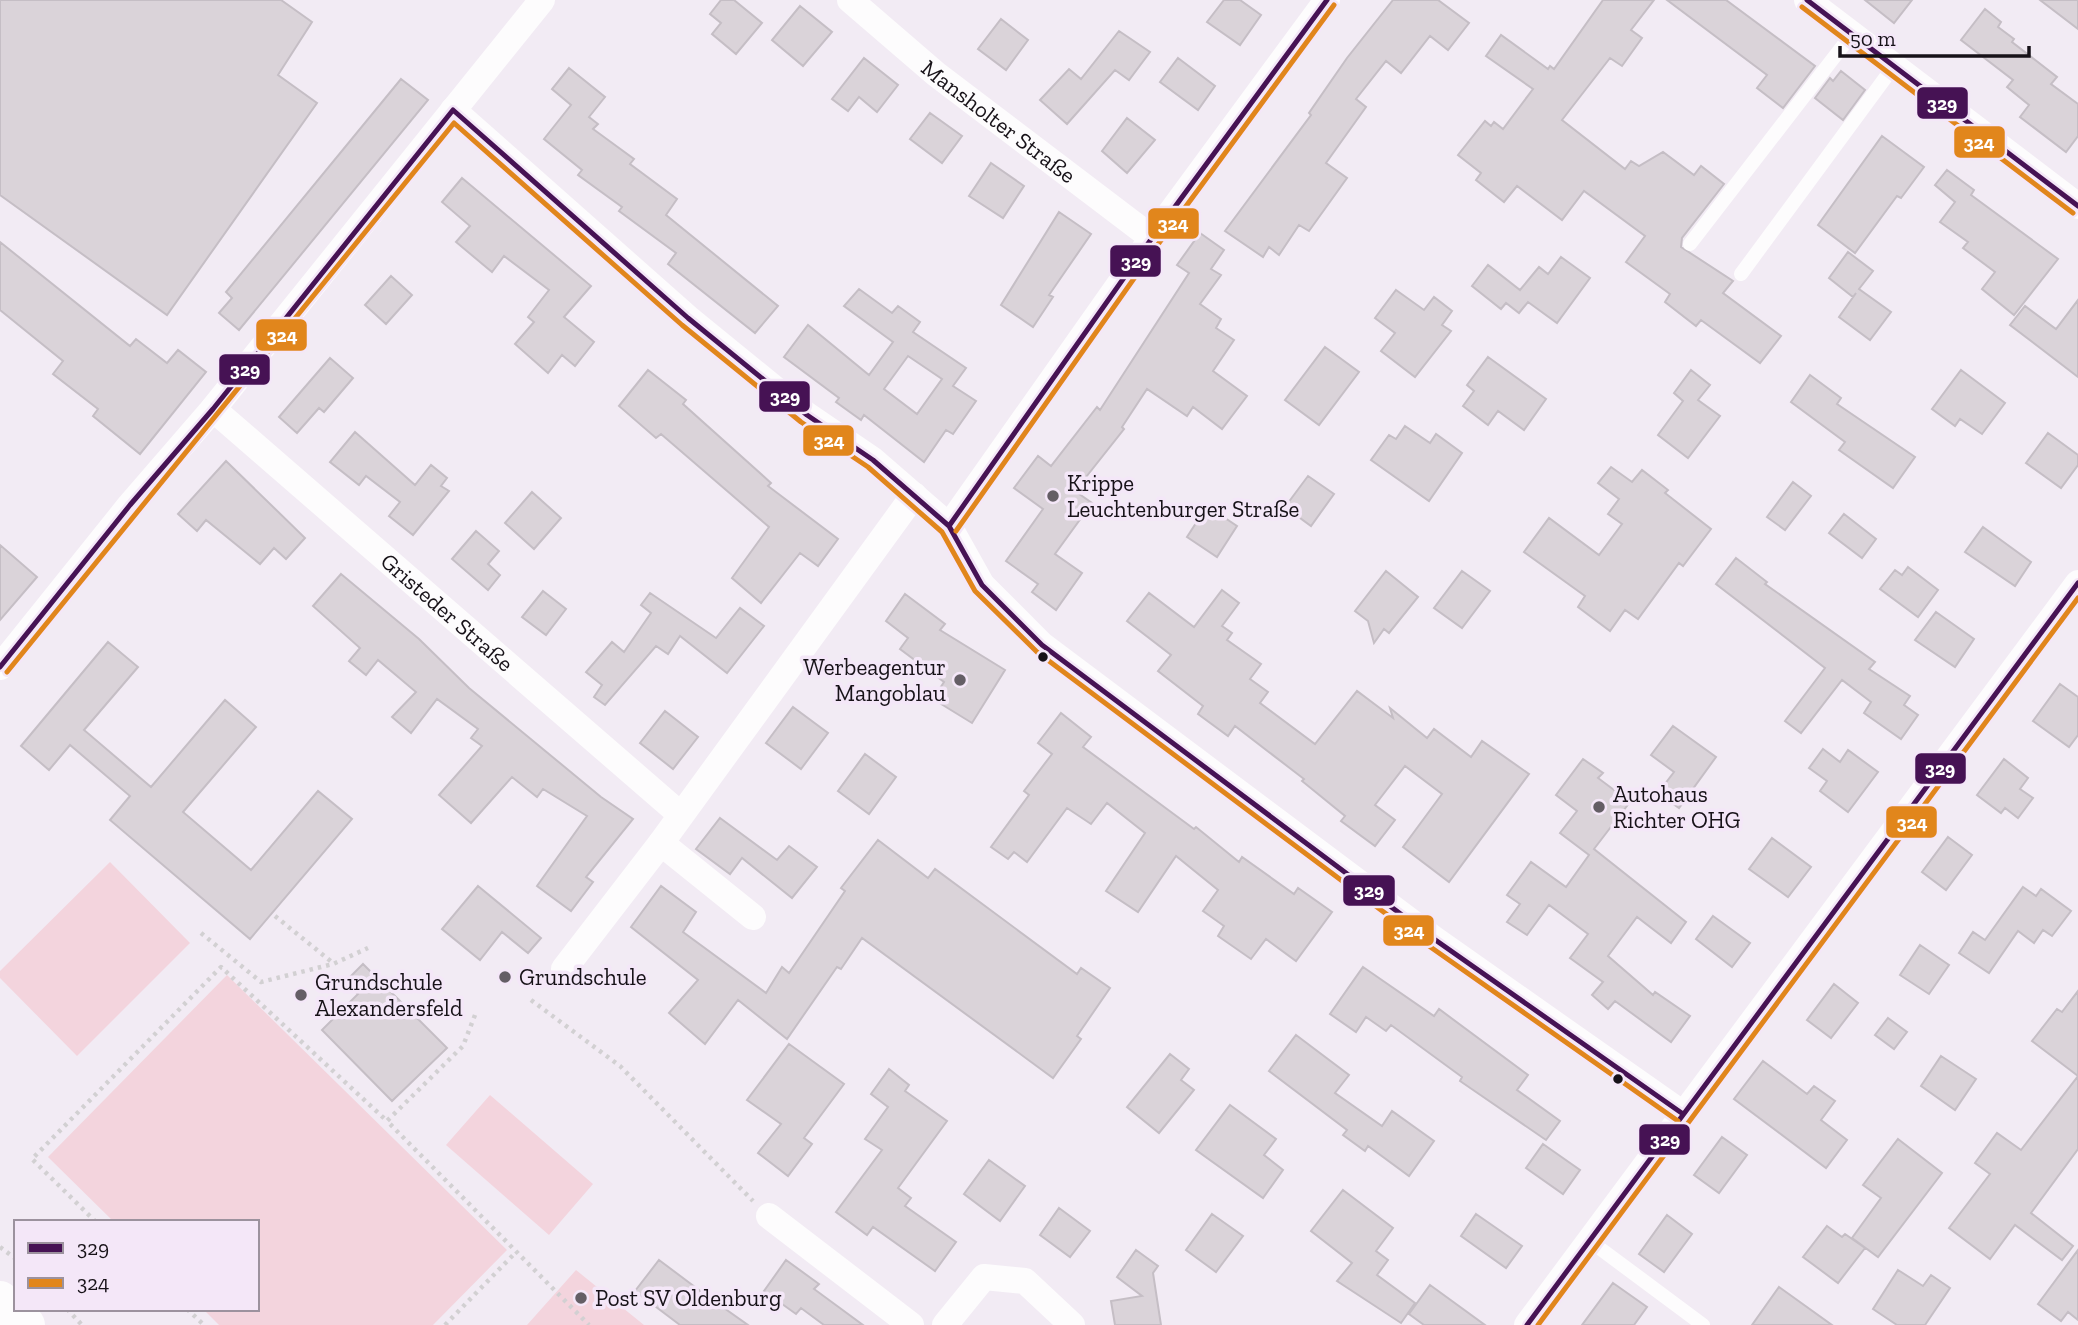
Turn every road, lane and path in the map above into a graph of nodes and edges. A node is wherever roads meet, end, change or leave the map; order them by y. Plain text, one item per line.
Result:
1 (542, 0) edge
2 (850, 0) edge
3 (1328, 0) edge
4 (1807, 0) edge
5 (1852, 34) junction
6 (1894, 66) junction
7 (453, 110) junction
8 (2078, 206) edge
9 (1152, 238) junction
10 (1690, 244) dead end
11 (1741, 274) dead end
12 (213, 409) junction
13 (914, 495) junction
14 (949, 526) junction
15 (2078, 583) edge
16 (0, 667) edge
17 (681, 815) junction
18 (661, 843) junction
19 (275, 916) dead end
20 (753, 917) dead end
21 (201, 933) dead end
22 (368, 948) dead end
23 (333, 964) junction
24 (564, 969) dead end
25 (531, 1000) dead end
26 (475, 1015) dead end
27 (1683, 1114) junction
28 (387, 1121) junction
29 (769, 1216) joint
30 (94, 1220) edge
31 (1590, 1241) junction
32 (516, 1252) junction
33 (0, 1300) edge
34 (68, 1311) edge
35 (189, 1311) edge
36 (26, 1325) edge
37 (82, 1325) edge
38 (204, 1325) edge
39 (445, 1325) edge
40 (589, 1325) edge
41 (911, 1325) edge
42 (945, 1325) edge
43 (1072, 1325) edge
44 (1527, 1325) edge
45 (1703, 1325) edge

1 - 7 street
2 - 9 street, Mansholter Straße
3 - 9 street
4 - 5 street
5 - 6 street
5 - 10 lane
6 - 8 street
6 - 11 lane
7 - 12 street
7 - 13 street
9 - 14 street
12 - 16 street
12 - 17 street, Gristeder Straße
13 - 14 street
13 - 17 street
14 - 27 street
15 - 27 street
17 - 18 street
18 - 20 street
18 - 24 street
19 - 23 path
21 - 23 path
22 - 23 path
25 - 29 path
26 - 28 path
27 - 31 street
28 - 30 path
28 - 32 path
29 - 41 street
31 - 44 street
31 - 45 lane
32 - 39 path
32 - 40 path
33 - 36 main road
34 - 37 path
35 - 38 path
42 - 43 street

